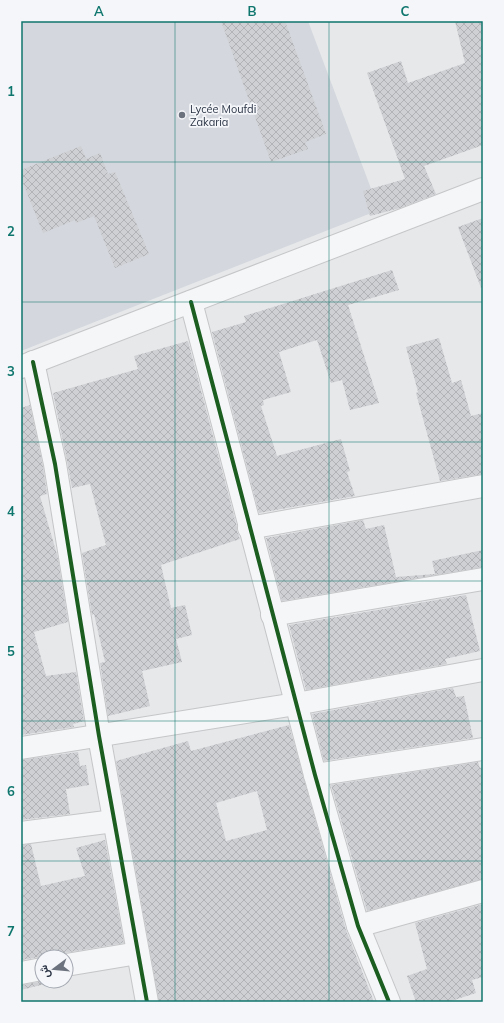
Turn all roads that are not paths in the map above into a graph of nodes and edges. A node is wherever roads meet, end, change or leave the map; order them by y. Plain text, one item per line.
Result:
1 (483, 189) edge
2 (191, 302) junction
3 (27, 364) edge
4 (483, 486) edge
5 (249, 528) junction
6 (483, 579) edge
7 (272, 616) junction
8 (483, 670) edge
9 (296, 704) junction
10 (99, 736) junction
11 (21, 748) edge
12 (483, 749) edge
13 (315, 774) junction
14 (114, 820) junction
15 (21, 834) edge
16 (483, 891) edge
17 (358, 926) junction
18 (138, 953) junction
19 (74, 964) edge
20 (34, 971) edge
21 (21, 973) edge
22 (147, 1002) edge
23 (389, 1002) edge

1 - 2 street
2 - 3 street
2 - 5 street
3 - 10 street
4 - 5 street
5 - 7 street
6 - 7 street
7 - 9 street
8 - 9 street
9 - 10 street
9 - 13 street
10 - 11 street
10 - 14 street
12 - 13 street
13 - 17 street
14 - 15 street
14 - 18 street
16 - 17 street
17 - 23 street
18 - 19 street
18 - 22 street
20 - 21 street

